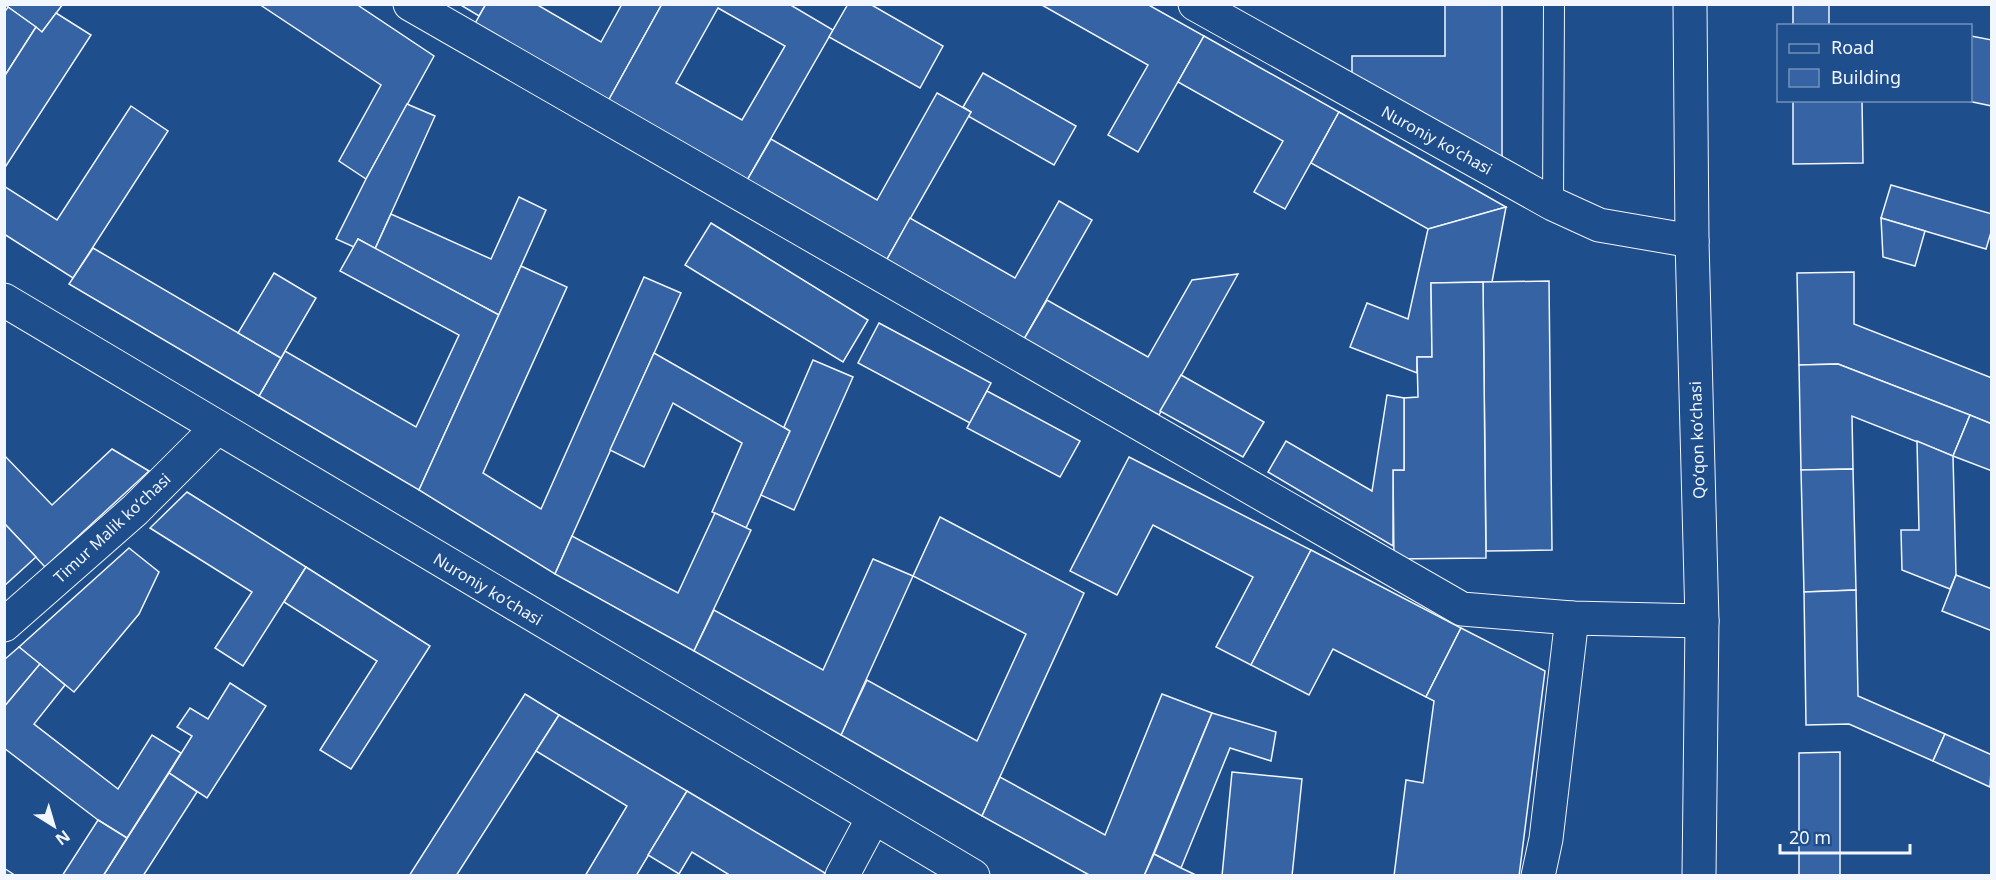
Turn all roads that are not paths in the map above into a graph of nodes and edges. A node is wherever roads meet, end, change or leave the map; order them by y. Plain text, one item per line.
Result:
1 (410, 4) edge
2 (1195, 4) edge
3 (1554, 4) edge
4 (1690, 4) edge
5 (1553, 204) junction
6 (1692, 242) junction
7 (4, 300) edge
8 (217, 428) junction
9 (1572, 618) junction
10 (1702, 621) junction
11 (4, 625) edge
12 (873, 818) junction
13 (842, 876) edge
14 (973, 876) edge
15 (1538, 876) edge
16 (1699, 876) edge

1 - 9 street
2 - 5 street, Nuroniy koʻchasi
3 - 5 lane
4 - 6 street, Qoʻqon koʻchasi
5 - 6 street, Nuroniy koʻchasi
6 - 10 street, Qoʻqon koʻchasi
7 - 8 street, Nuroniy koʻchasi
8 - 11 street, Timur Malik koʻchasi
8 - 12 street, Nuroniy koʻchasi
9 - 10 street
9 - 15 street
10 - 16 street, Qoʻqon koʻchasi
12 - 13 street
12 - 14 street, Nuroniy koʻchasi

